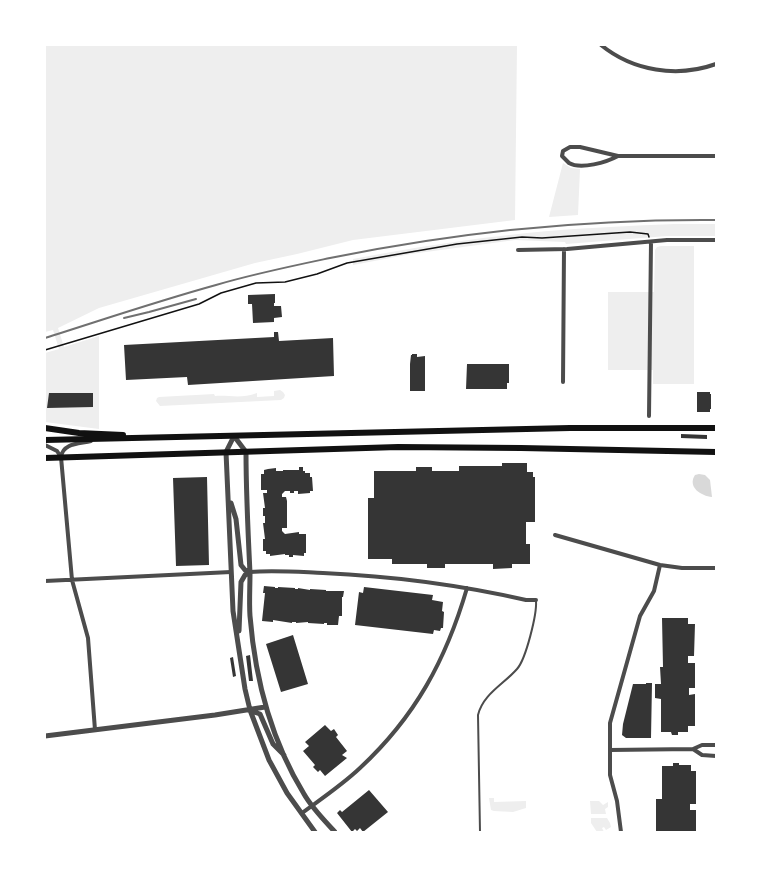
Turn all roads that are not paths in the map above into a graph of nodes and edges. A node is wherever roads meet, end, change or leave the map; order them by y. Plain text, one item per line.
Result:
1 (602, 45) edge
2 (716, 64) edge
3 (618, 156) junction
4 (716, 156) edge
5 (716, 240) edge
6 (651, 242) junction
7 (564, 249) junction
8 (518, 250) dead end
9 (563, 382) dead end
10 (650, 416) dead end
11 (45, 428) edge
12 (716, 428) edge
13 (234, 436) junction
14 (191, 437) junction
15 (95, 439) junction
16 (45, 440) edge
17 (45, 446) edge
18 (226, 452) junction
19 (246, 452) junction
20 (716, 452) edge
21 (61, 457) junction
22 (45, 458) edge
23 (229, 496) junction
24 (554, 535) dead end
25 (660, 565) junction
26 (716, 568) edge
27 (231, 572) junction
28 (250, 572) junction
29 (72, 580) junction
30 (45, 581) edge
31 (467, 588) junction
32 (536, 600) joint
33 (238, 646) junction
34 (266, 707) junction
35 (250, 710) junction
36 (95, 730) junction
37 (45, 736) edge
38 (716, 745) edge
39 (693, 749) junction
40 (610, 750) junction
41 (284, 755) junction
42 (716, 756) edge
43 (312, 805) junction
44 (302, 812) junction
45 (315, 832) edge
46 (335, 832) edge
47 (480, 832) edge
48 (621, 832) edge

1 - 2 street
3 - 3 street
3 - 4 street
5 - 6 street
6 - 7 street
6 - 10 street
7 - 8 street
7 - 9 street
11 - 14 main road
12 - 13 main road
13 - 14 main road
13 - 18 street
13 - 19 street
14 - 15 main road
15 - 16 main road
15 - 21 street
17 - 21 street
18 - 19 main road
18 - 21 main road
18 - 23 street
19 - 20 main road
19 - 28 street
21 - 22 main road
21 - 29 street
23 - 27 street
23 - 28 street
24 - 25 street
25 - 26 street
25 - 40 street
27 - 29 street
27 - 33 street
28 - 31 street
28 - 33 street
28 - 34 street
29 - 30 street
29 - 36 street
31 - 32 street
31 - 43 street
32 - 47 lane
33 - 35 street
34 - 35 street
34 - 41 street
35 - 36 street
35 - 41 street
35 - 44 street
36 - 37 street
38 - 39 street
39 - 40 street
39 - 42 street
40 - 48 street
41 - 43 street
43 - 44 street
43 - 46 street
44 - 45 street

